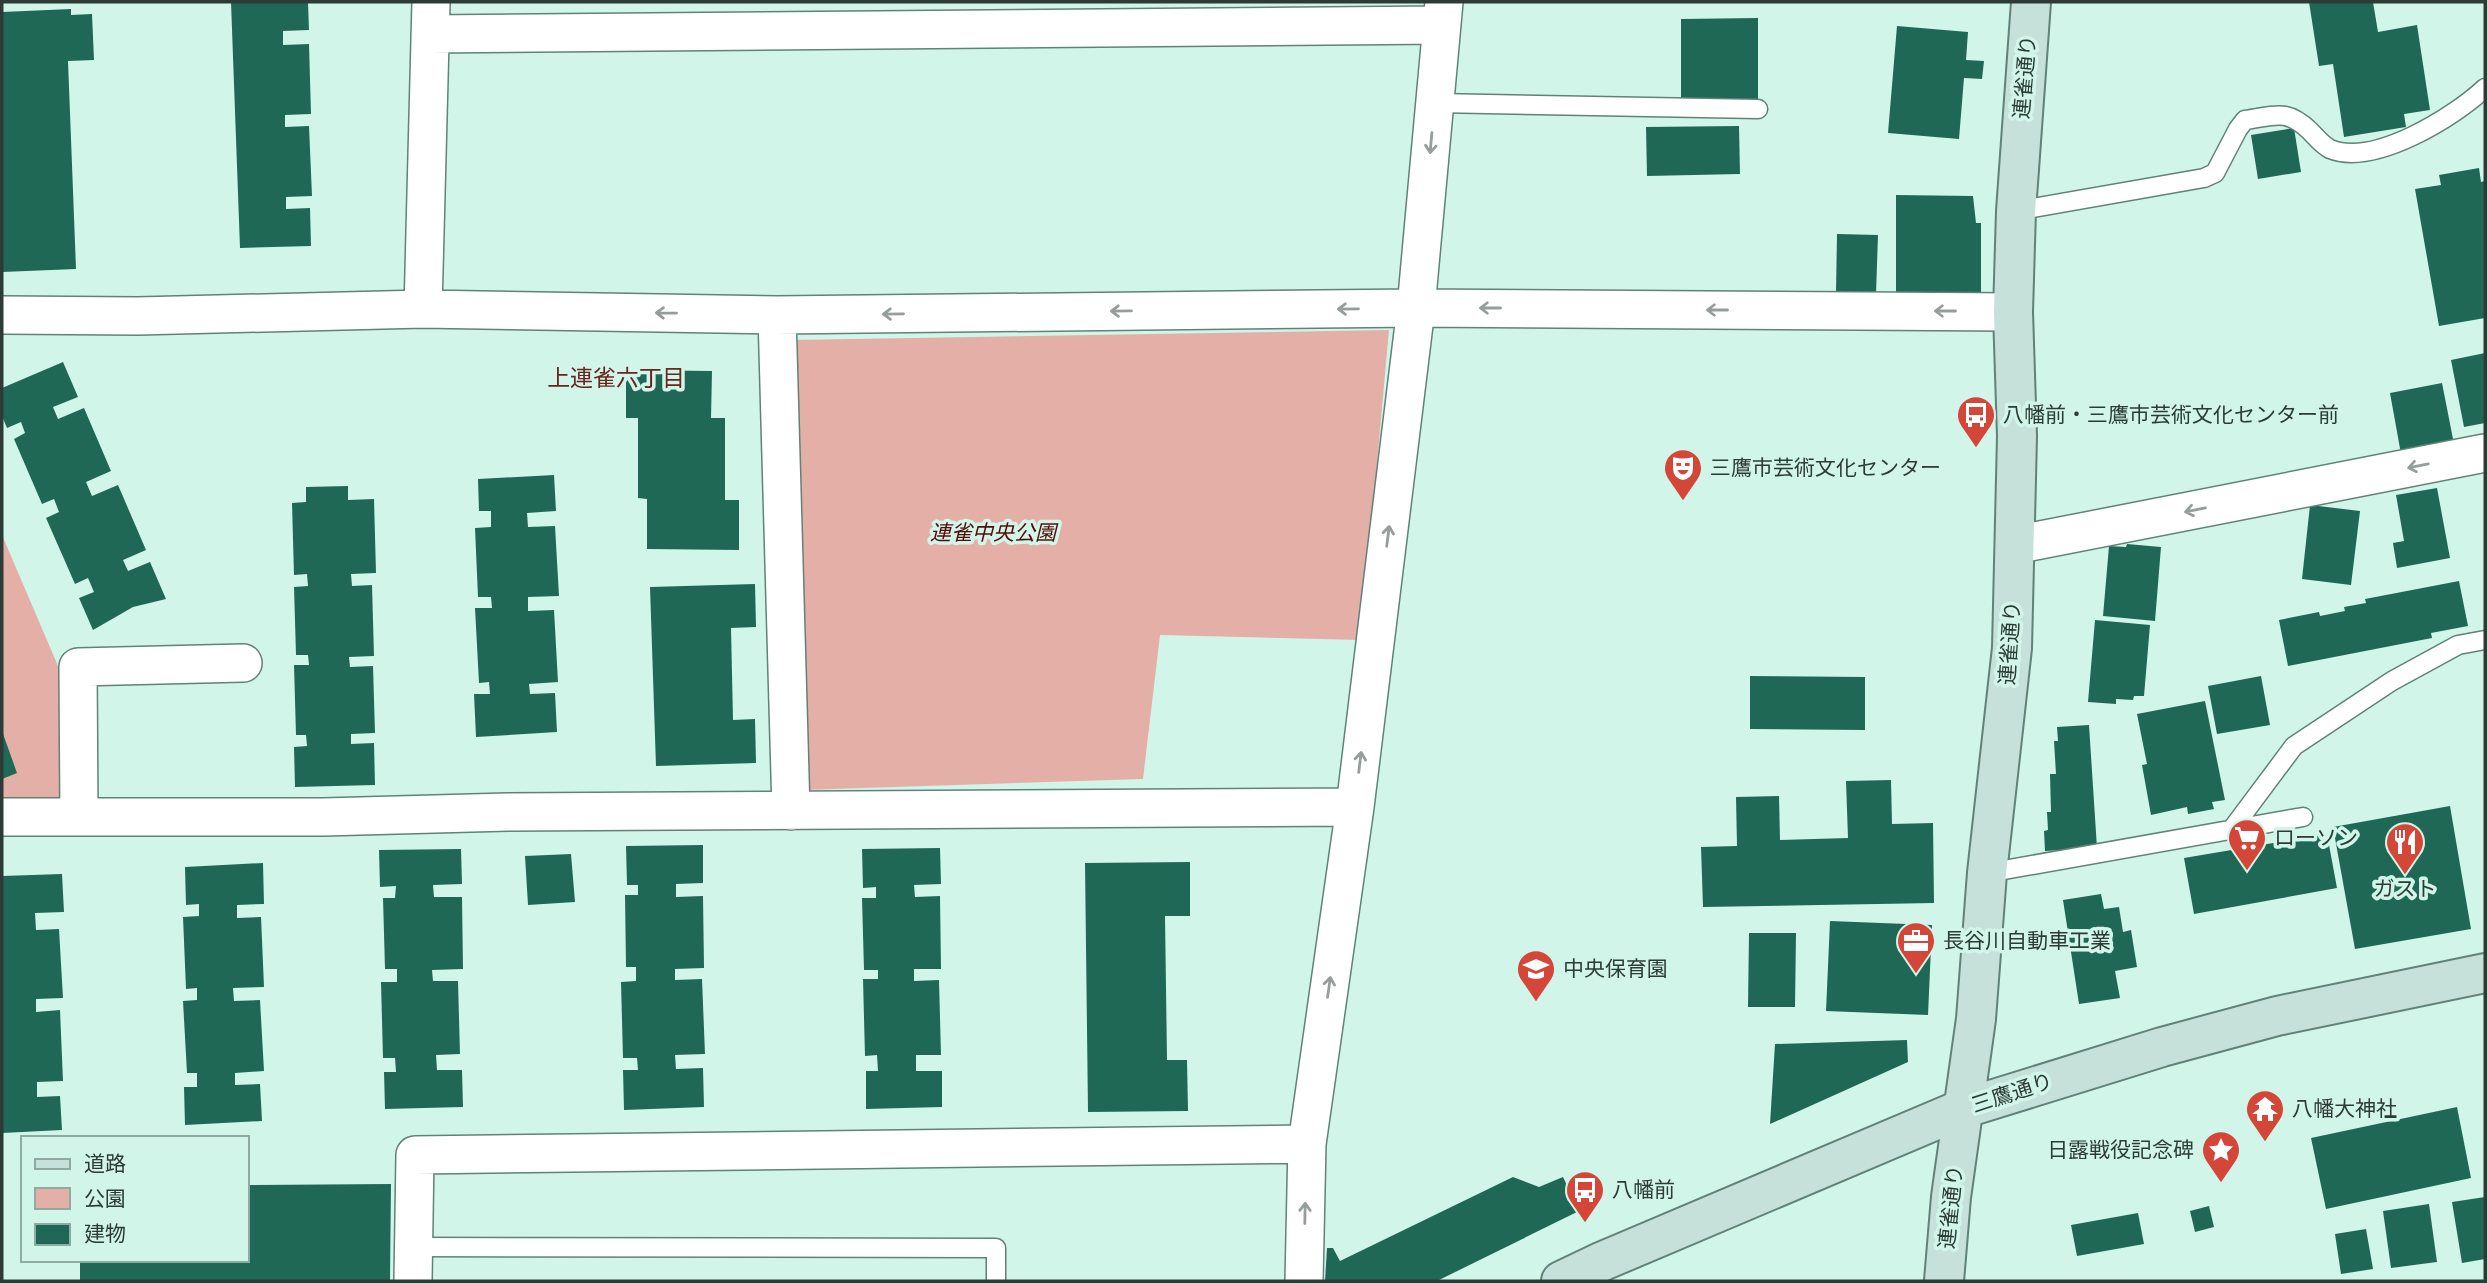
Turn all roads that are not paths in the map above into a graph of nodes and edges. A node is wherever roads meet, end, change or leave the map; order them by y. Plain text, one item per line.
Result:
1 (2031, 2) edge
2 (1443, 14) edge
3 (431, 18) edge
4 (2485, 88) edge
5 (1435, 103) junction
6 (1758, 108) dead end
7 (2016, 211) junction
8 (1416, 308) junction
9 (423, 309) junction
10 (2013, 312) junction
11 (2, 314) edge
12 (777, 316) junction
13 (2485, 453) edge
14 (2015, 545) junction
15 (2485, 640) edge
16 (243, 663) dead end
17 (1355, 807) junction
18 (790, 811) junction
19 (2, 817) edge
20 (79, 817) junction
21 (2303, 817) dead end
22 (2232, 829) junction
23 (1987, 873) junction
24 (2485, 973) edge
25 (1962, 1109) junction
26 (1307, 1144) junction
27 (413, 1264) edge
28 (996, 1281) edge
29 (1304, 1281) edge
30 (1561, 1281) edge
31 (1944, 1281) edge

1 - 7 main road, 連雀通り
2 - 3 street
2 - 5 street
3 - 9 street
4 - 7 lane
5 - 6 lane
5 -> 8 street
7 - 10 main road, 連雀通り
10 -> 8 street
8 -> 12 street
17 -> 8 street
9 - 11 street
12 -> 9 street
10 - 14 main road, 連雀通り
12 - 18 street
13 -> 14 street
14 - 23 main road, 連雀通り
15 - 22 lane
16 - 20 street
17 - 18 street
26 -> 17 street
18 - 20 street
19 - 20 street
21 - 22 lane
22 - 23 lane
23 - 25 main road, 連雀通り
24 - 25 main road, 三鷹通り
25 - 30 main road, 三鷹通り
25 - 31 main road, 連雀通り
26 - 27 street
29 -> 26 street
27 - 28 lane

